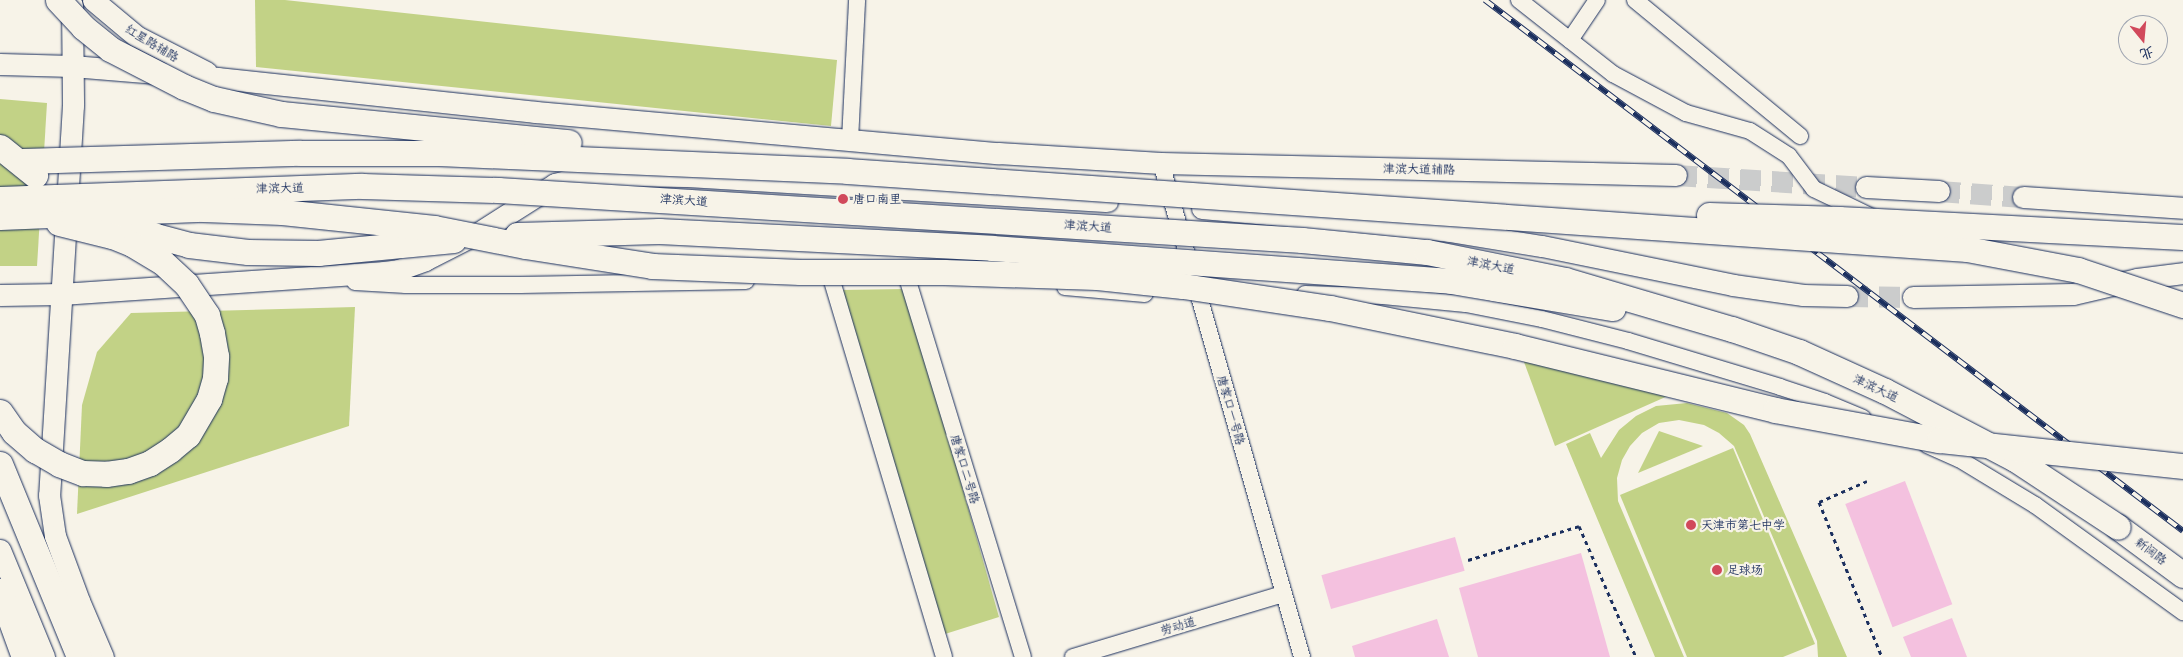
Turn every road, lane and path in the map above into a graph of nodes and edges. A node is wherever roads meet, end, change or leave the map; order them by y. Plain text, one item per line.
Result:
1 (58, 0) edge
2 (72, 0) edge
3 (93, 0) edge
4 (857, 0) edge
5 (1519, 0) edge
6 (1597, 0) edge
7 (1635, 0) edge
8 (1570, 40) junction
9 (0, 64) edge
10 (34, 65) junction
11 (72, 66) junction
12 (218, 78) junction
13 (73, 105) junction
14 (1800, 136) dead end
15 (850, 140) junction
16 (0, 147) edge
17 (8, 161) edge
18 (1161, 163) junction
19 (847, 171) junction
20 (1676, 175) tunnel mouth
21 (1866, 187) tunnel mouth
22 (498, 190) junction
23 (1939, 191) tunnel mouth
24 (2023, 197) tunnel mouth
25 (0, 198) edge
26 (1172, 206) junction
27 (2183, 208) edge
28 (203, 209) junction
29 (0, 218) edge
30 (1444, 221) junction
31 (2183, 237) edge
32 (2183, 243) edge
33 (2183, 273) edge
34 (301, 278) junction
35 (832, 281) junction
36 (908, 281) junction
37 (61, 294) junction
38 (1198, 294) junction
39 (0, 295) edge
40 (1847, 296) tunnel mouth
41 (1913, 297) tunnel mouth
42 (2183, 305) edge
43 (1691, 318) junction
44 (0, 412) edge
45 (0, 464) edge
46 (2183, 466) edge
47 (1867, 482) dead end
48 (2118, 527) joint
49 (0, 550) edge
50 (1468, 560) dead end
51 (2183, 575) edge
52 (0, 591) edge
53 (1283, 594) junction
54 (2183, 612) edge
55 (24, 657) edge
56 (44, 657) edge
57 (78, 657) edge
58 (104, 657) edge
59 (944, 657) edge
60 (1023, 657) edge
61 (1073, 657) edge
62 (1302, 657) edge
63 (1636, 657) edge
64 (1882, 657) edge

1 - 19 highway, bridge
2 - 11 main road
3 - 12 main road, 红星路辅路
4 - 15 street
5 - 8 street
6 - 8 street
7 - 14 street
8 - 32 street
9 - 10 main road, 津滨大道辅路
10 - 11 main road, 津滨大道辅路
10 - 13 main road
11 - 12 main road, 津滨大道辅路
11 - 13 main road
12 - 15 main road, 津滨大道辅路
13 - 37 main road
15 - 18 main road, 津滨大道辅路
16 - 43 highway, bridge
17 - 19 highway, 津滨大道, bridge
18 - 20 main road, 津滨大道辅路
18 - 26 street, 唐家口一号路
19 - 30 highway, 津滨大道, bridge
21 - 23 main road
22 - 25 highway, 津滨大道, bridge
22 - 28 highway
22 - 43 highway, 津滨大道, bridge
24 - 27 main road
26 - 30 main road
26 - 34 main road
26 - 38 street, 唐家口一号路
28 - 29 highway, bridge
28 - 46 highway, bridge
29 - 44 highway, bridge
30 - 31 highway, bridge
30 - 40 main road, 津滨大道
30 - 42 highway, bridge
33 - 41 main road
34 - 35 street
34 - 37 main road
35 - 36 street
35 - 59 street
36 - 38 street
36 - 60 street, 唐家口二号路
37 - 39 main road
37 - 58 main road
38 - 53 street, 唐家口一号路
38 - 54 street
43 - 48 highway, 津滨大道, bridge
45 - 57 highway
47 - 64 path
48 - 51 highway, 新阔路
49 - 56 main road
50 - 63 path
52 - 55 highway
53 - 61 street, 劳动道
53 - 62 street, 唐家口一号路

